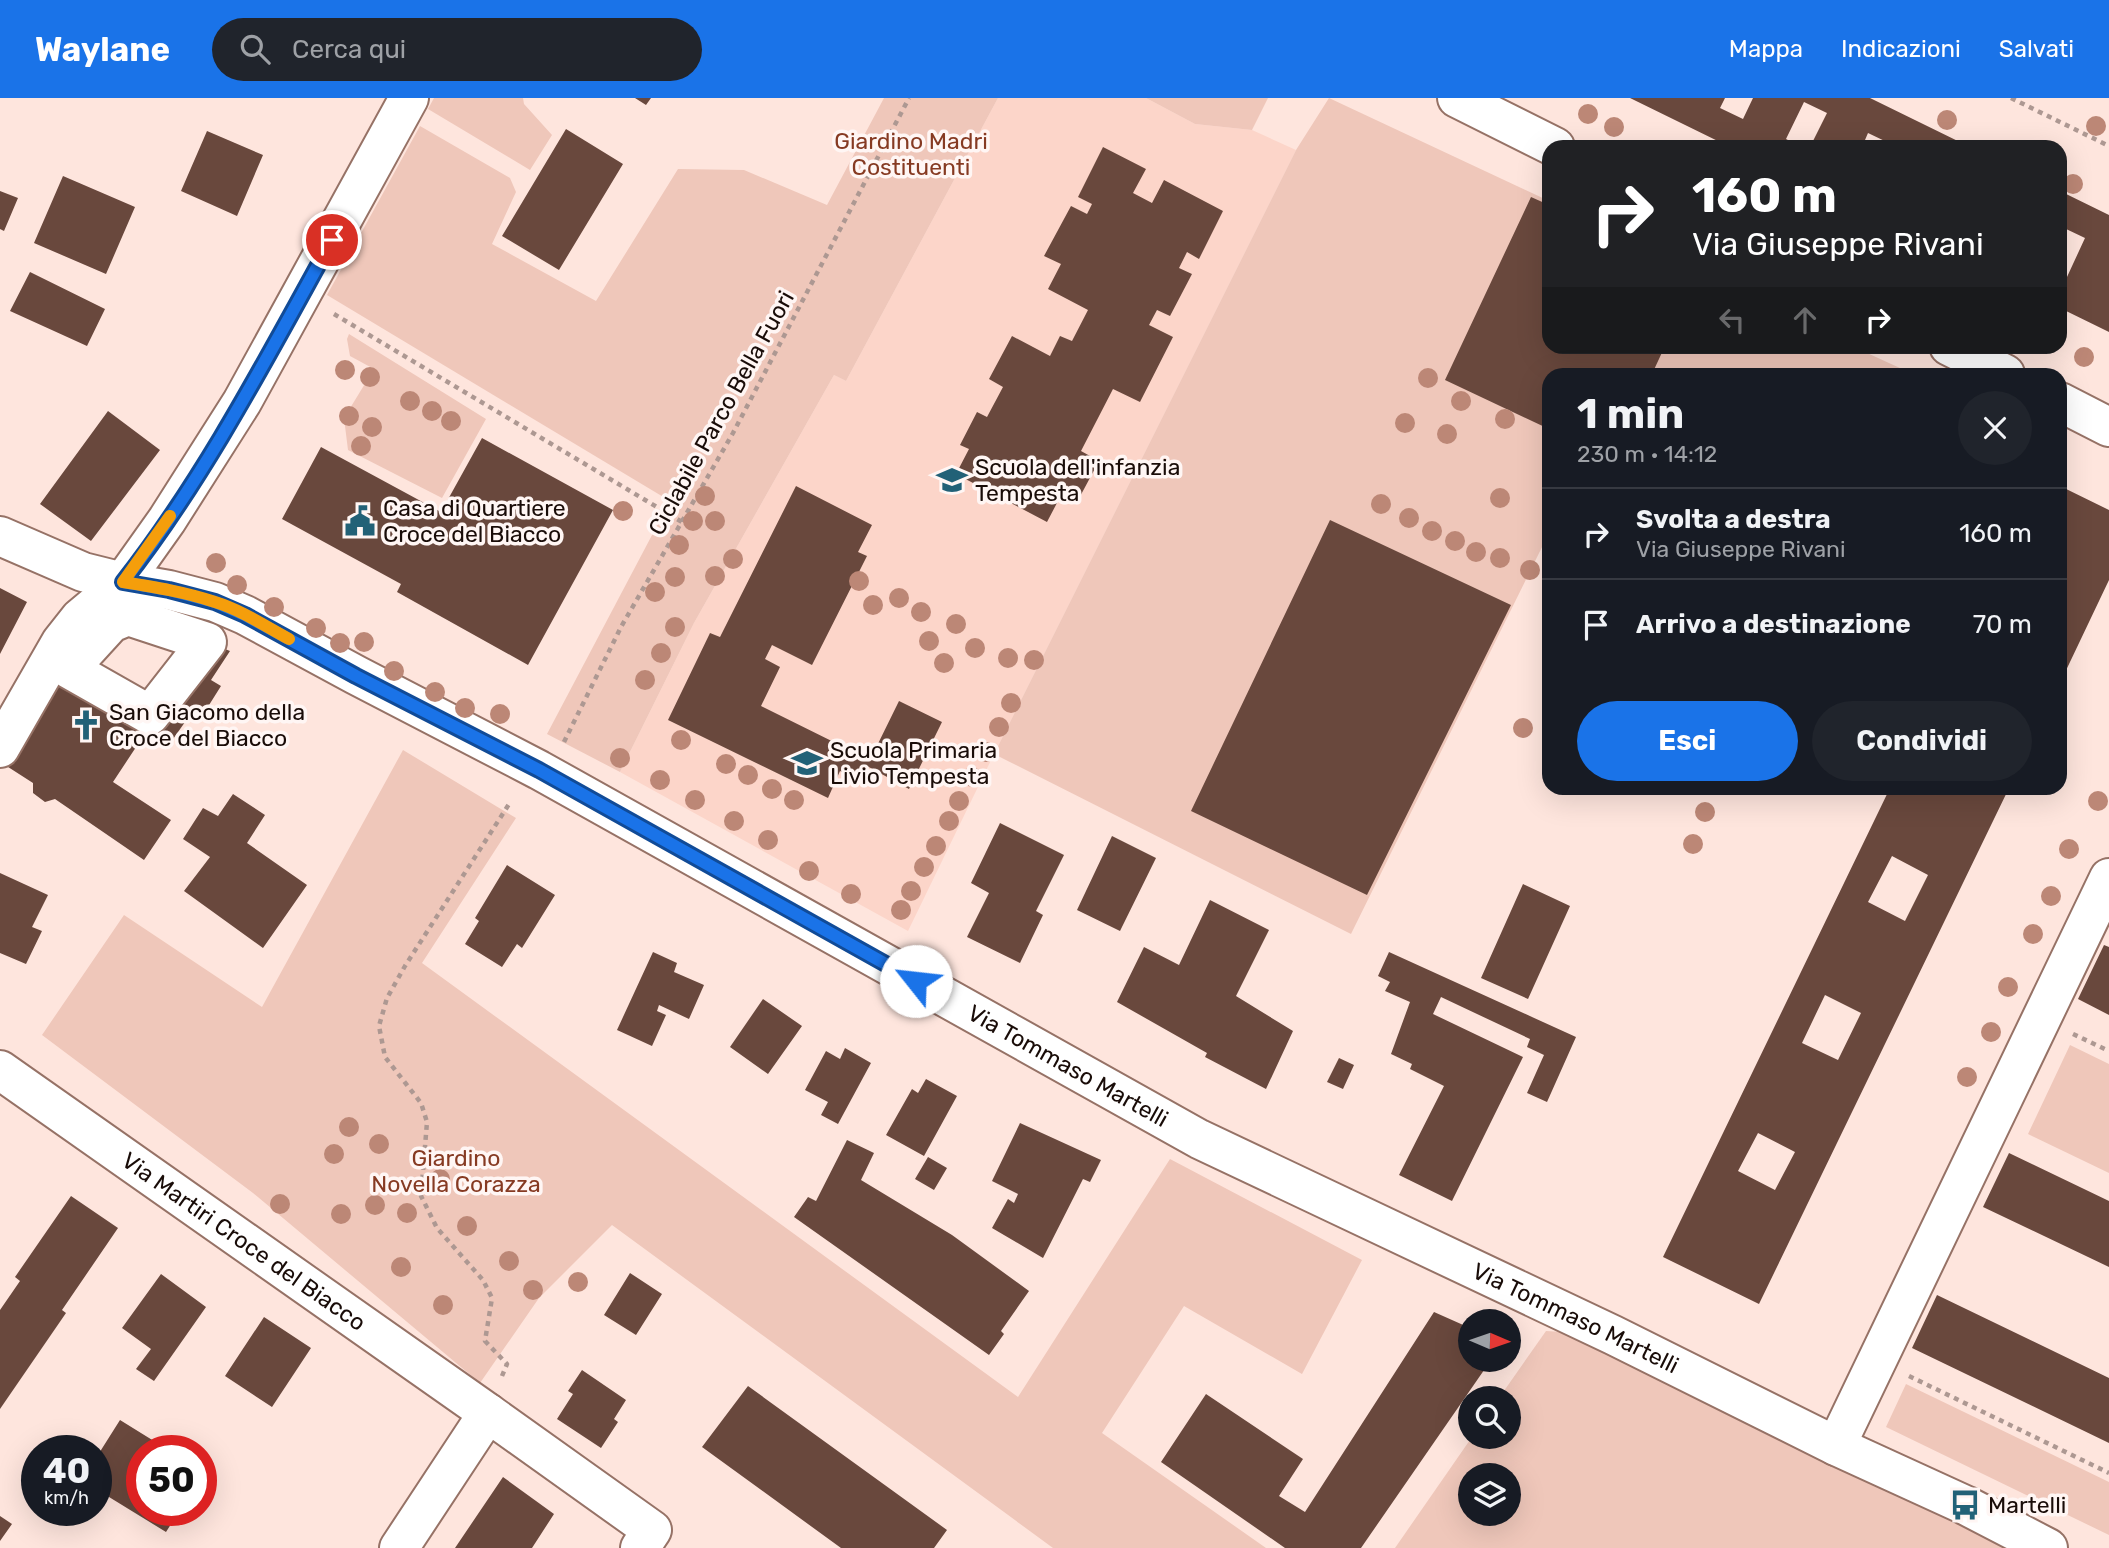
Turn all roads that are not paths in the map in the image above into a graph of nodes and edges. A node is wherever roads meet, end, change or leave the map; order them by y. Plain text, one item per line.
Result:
1 (409, 98) edge
2 (1457, 98) edge
3 (1542, 140) edge
4 (1965, 354) edge
5 (1993, 368) edge
6 (2067, 406) edge
7 (2109, 427) edge
8 (0, 536) edge
9 (123, 582) junction
10 (0, 748) edge
11 (2109, 878) edge
12 (0, 1070) edge
13 (488, 1413) junction
14 (1836, 1446) junction
15 (399, 1548) edge
16 (640, 1548) edge
17 (2048, 1548) edge

1 - 9 street
2 - 3 street
4 - 5 street
6 - 7 street
8 - 9 street, Via Tommaso Martelli
9 - 10 street
9 - 14 street, Via Tommaso Martelli
11 - 14 street
12 - 13 street, Via Martiri Croce del Biacco
13 - 15 street
13 - 16 street, Via Martiri Croce del Biacco
14 - 17 street, Via Tommaso Martelli

